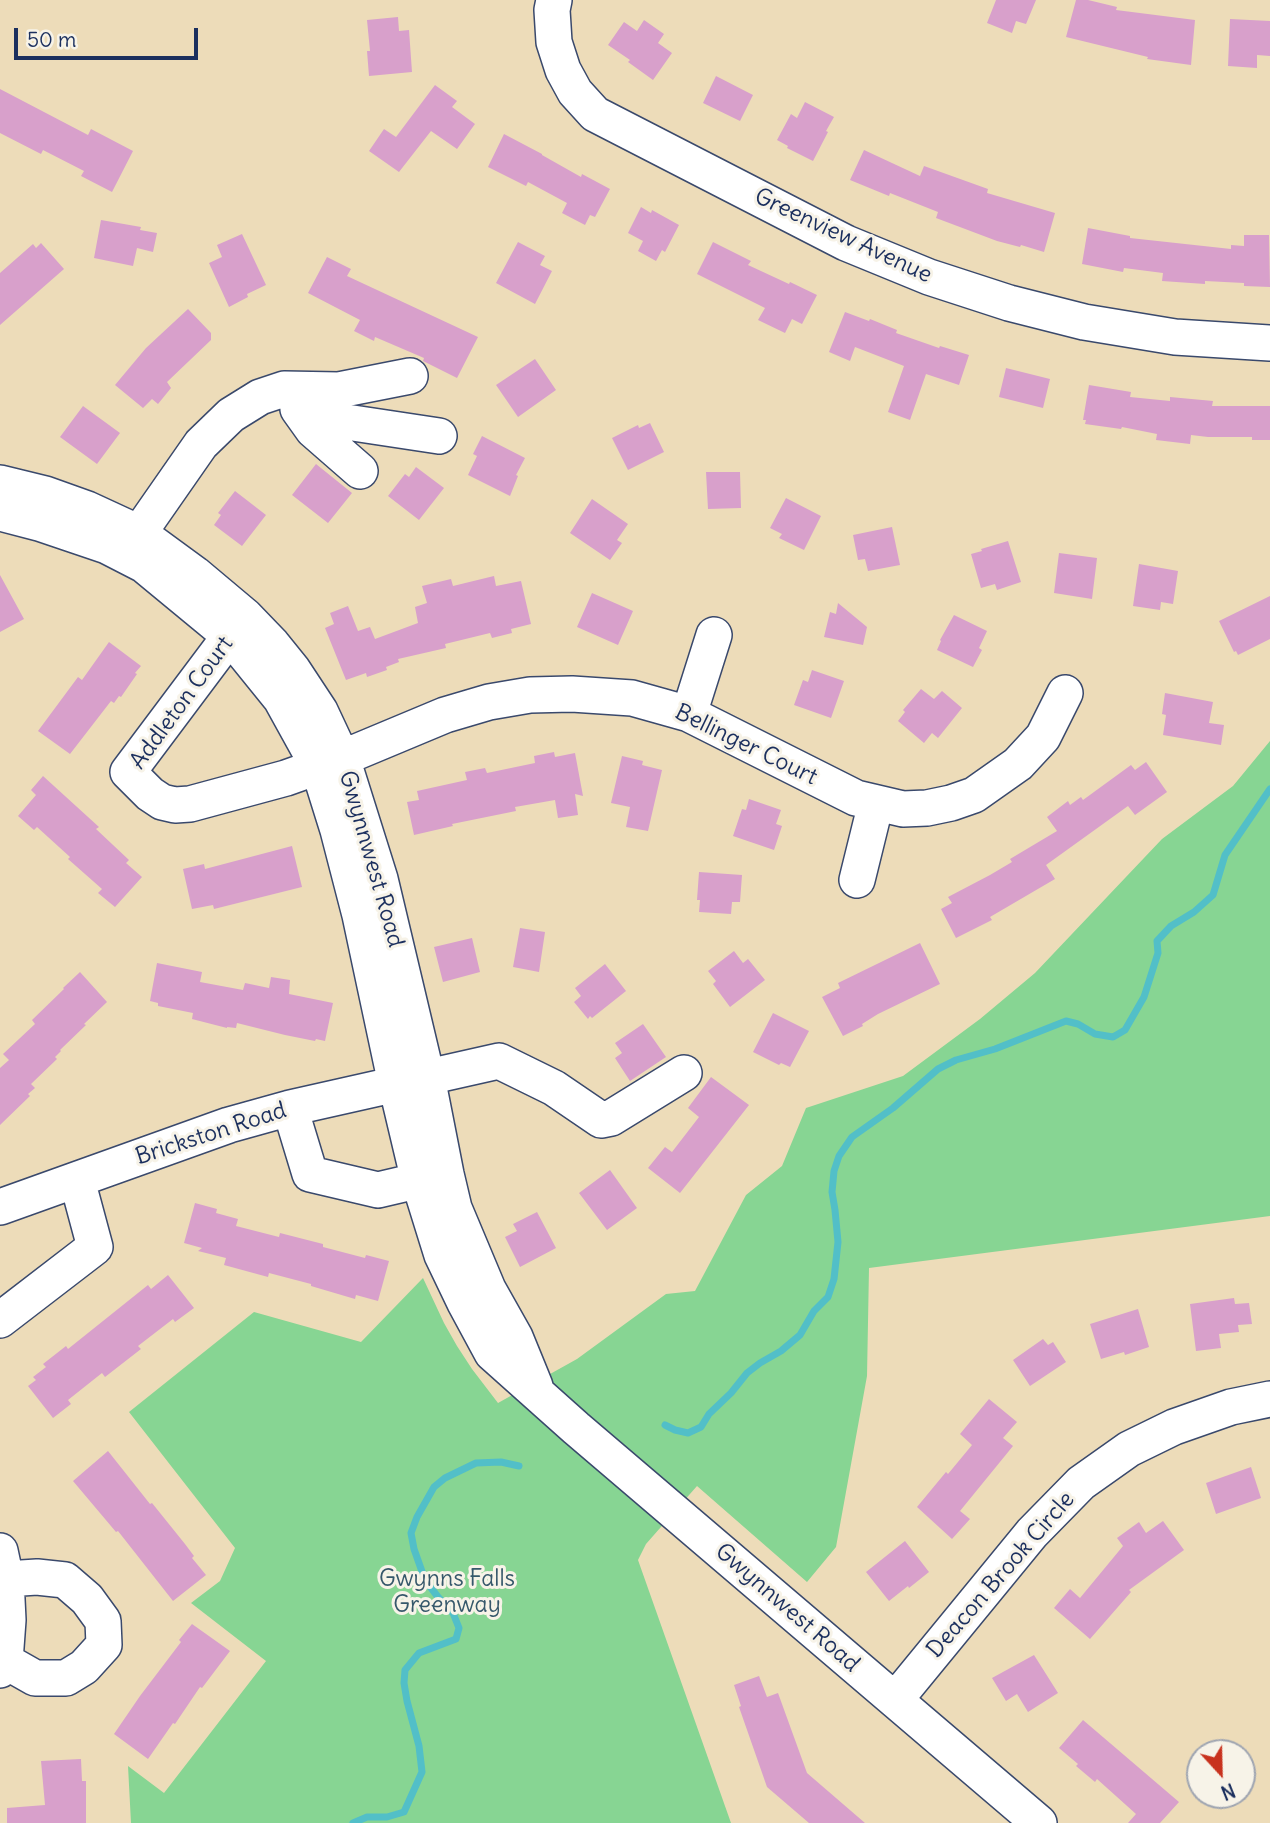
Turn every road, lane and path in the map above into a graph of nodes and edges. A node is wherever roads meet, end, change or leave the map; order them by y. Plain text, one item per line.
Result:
1 (554, 0) edge
2 (1270, 343) edge
3 (410, 376) dead end
4 (284, 389) junction
5 (439, 436) dead end
6 (360, 471) dead end
7 (0, 483) edge
8 (0, 513) edge
9 (133, 545) junction
10 (237, 626) junction
11 (714, 635) dead end
12 (1065, 693) dead end
13 (689, 713) junction
14 (330, 762) junction
15 (876, 803) junction
16 (857, 880) dead end
17 (684, 1073) dead end
18 (411, 1081) junction
19 (290, 1108) junction
20 (432, 1177) junction
21 (77, 1180) junction
22 (0, 1208) edge
23 (0, 1320) edge
24 (1270, 1399) edge
25 (3, 1565) edge
26 (3, 1665) edge
27 (895, 1700) junction
28 (1039, 1823) edge

1 - 2 street, Greenview Avenue
3 - 4 street
4 - 5 street
4 - 6 street
4 - 9 street
7 - 9 street, Gwynnwest Road
8 - 9 street, Gwynnwest Road
9 - 10 street, Gwynnwest Road
10 - 14 street, Gwynnwest Road
10 - 14 street, Addleton Court
11 - 13 street
12 - 15 street, Bellinger Court
13 - 14 street, Bellinger Court
13 - 15 street, Bellinger Court
14 - 18 street, Gwynnwest Road
15 - 16 street
17 - 18 street, Brickston Road
18 - 19 street, Brickston Road
18 - 20 street, Gwynnwest Road
19 - 20 street
19 - 21 street, Brickston Road
20 - 27 street, Gwynnwest Road
21 - 22 street, Brickston Road
21 - 23 street
24 - 27 street, Deacon Brook Circle
25 - 26 street
25 - 26 street
27 - 28 street, Gwynnwest Road

